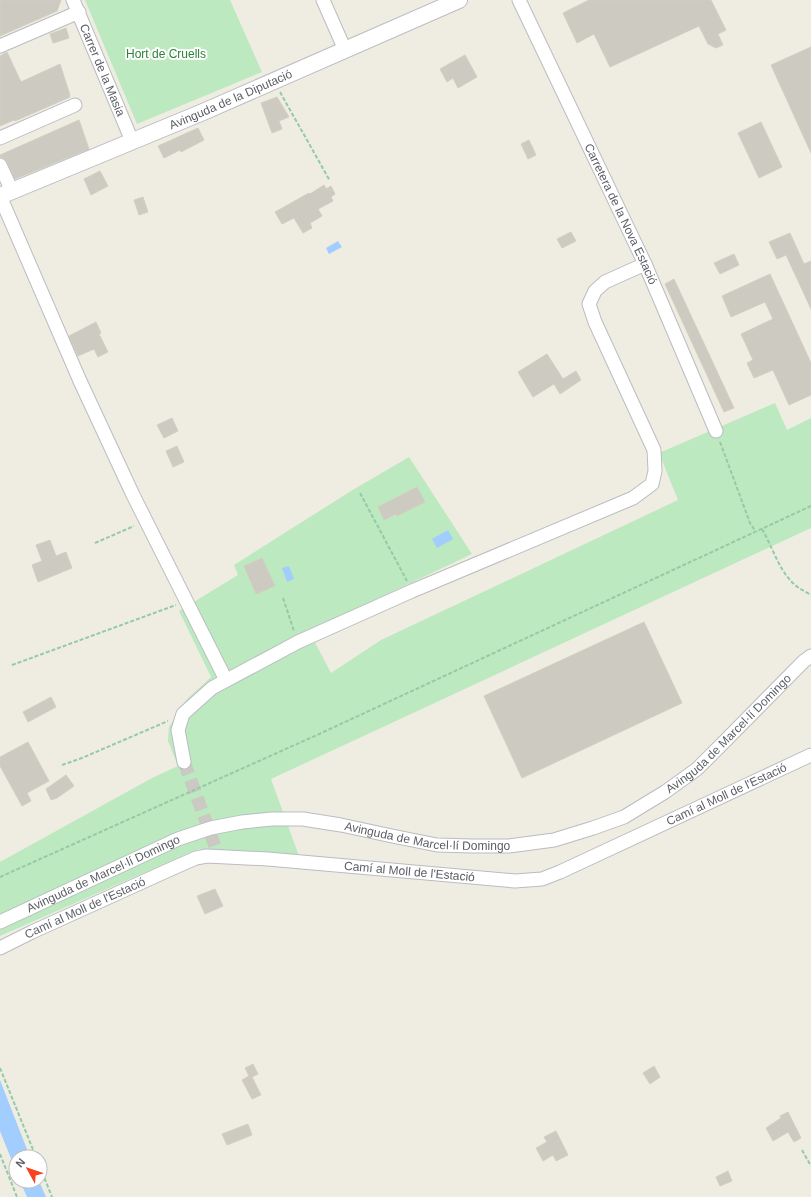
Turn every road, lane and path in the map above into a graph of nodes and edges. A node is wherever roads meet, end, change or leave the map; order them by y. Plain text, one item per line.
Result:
1 (73, 0) edge
2 (323, 0) edge
3 (459, 0) edge
4 (519, 0) edge
5 (79, 12) junction
6 (0, 46) edge
7 (345, 50) junction
8 (274, 80) junction
9 (75, 105) dead end
10 (0, 138) edge
11 (132, 141) junction
12 (0, 165) edge
13 (330, 180) dead end
14 (4, 194) edge
15 (645, 264) junction
16 (716, 432) joint
17 (360, 493) dead end
18 (811, 506) edge
19 (146, 521) junction
20 (762, 529) junction
21 (756, 532) junction
22 (95, 543) dead end
23 (412, 591) junction
24 (811, 595) edge
25 (283, 598) dead end
26 (187, 601) junction
27 (298, 642) junction
28 (811, 656) edge
29 (12, 665) dead end
30 (226, 680) junction
31 (183, 714) junction
32 (811, 755) edge
33 (184, 762) tunnel mouth
34 (62, 765) dead end
35 (0, 877) edge
36 (0, 922) edge
37 (0, 948) edge
38 (0, 1068) edge
39 (33, 1149) edge
40 (802, 1150) dead end
41 (0, 1154) edge
42 (811, 1166) edge
43 (48, 1187) edge
44 (17, 1197) edge
45 (52, 1197) edge

1 - 5 street, Carrer de la Masia
2 - 7 street
3 - 7 street, Avinguda de la Diputació
4 - 15 street, Carretera de la Nova Estació
5 - 6 street
5 - 11 street, Carrer de la Masia
7 - 8 street, Avinguda de la Diputació
8 - 11 street, Avinguda de la Diputació
8 - 13 path
9 - 10 street
11 - 14 street, Avinguda de la Diputació
12 - 14 street
14 - 19 street
15 - 16 street, Carretera de la Nova Estació
15 - 23 street
16 - 21 path
17 - 23 path
18 - 20 path
19 - 22 path
19 - 26 street
20 - 21 path
20 - 24 path
21 - 35 path
23 - 27 street
25 - 27 path
26 - 29 path
26 - 30 street
27 - 30 street
28 - 36 street, Avinguda de Marcel·lí Domingo
30 - 31 street
31 - 33 street
31 - 34 path
32 - 37 street, Camí al Moll de l'Estació
38 - 39 path
40 - 42 path
41 - 44 path
43 - 45 path

